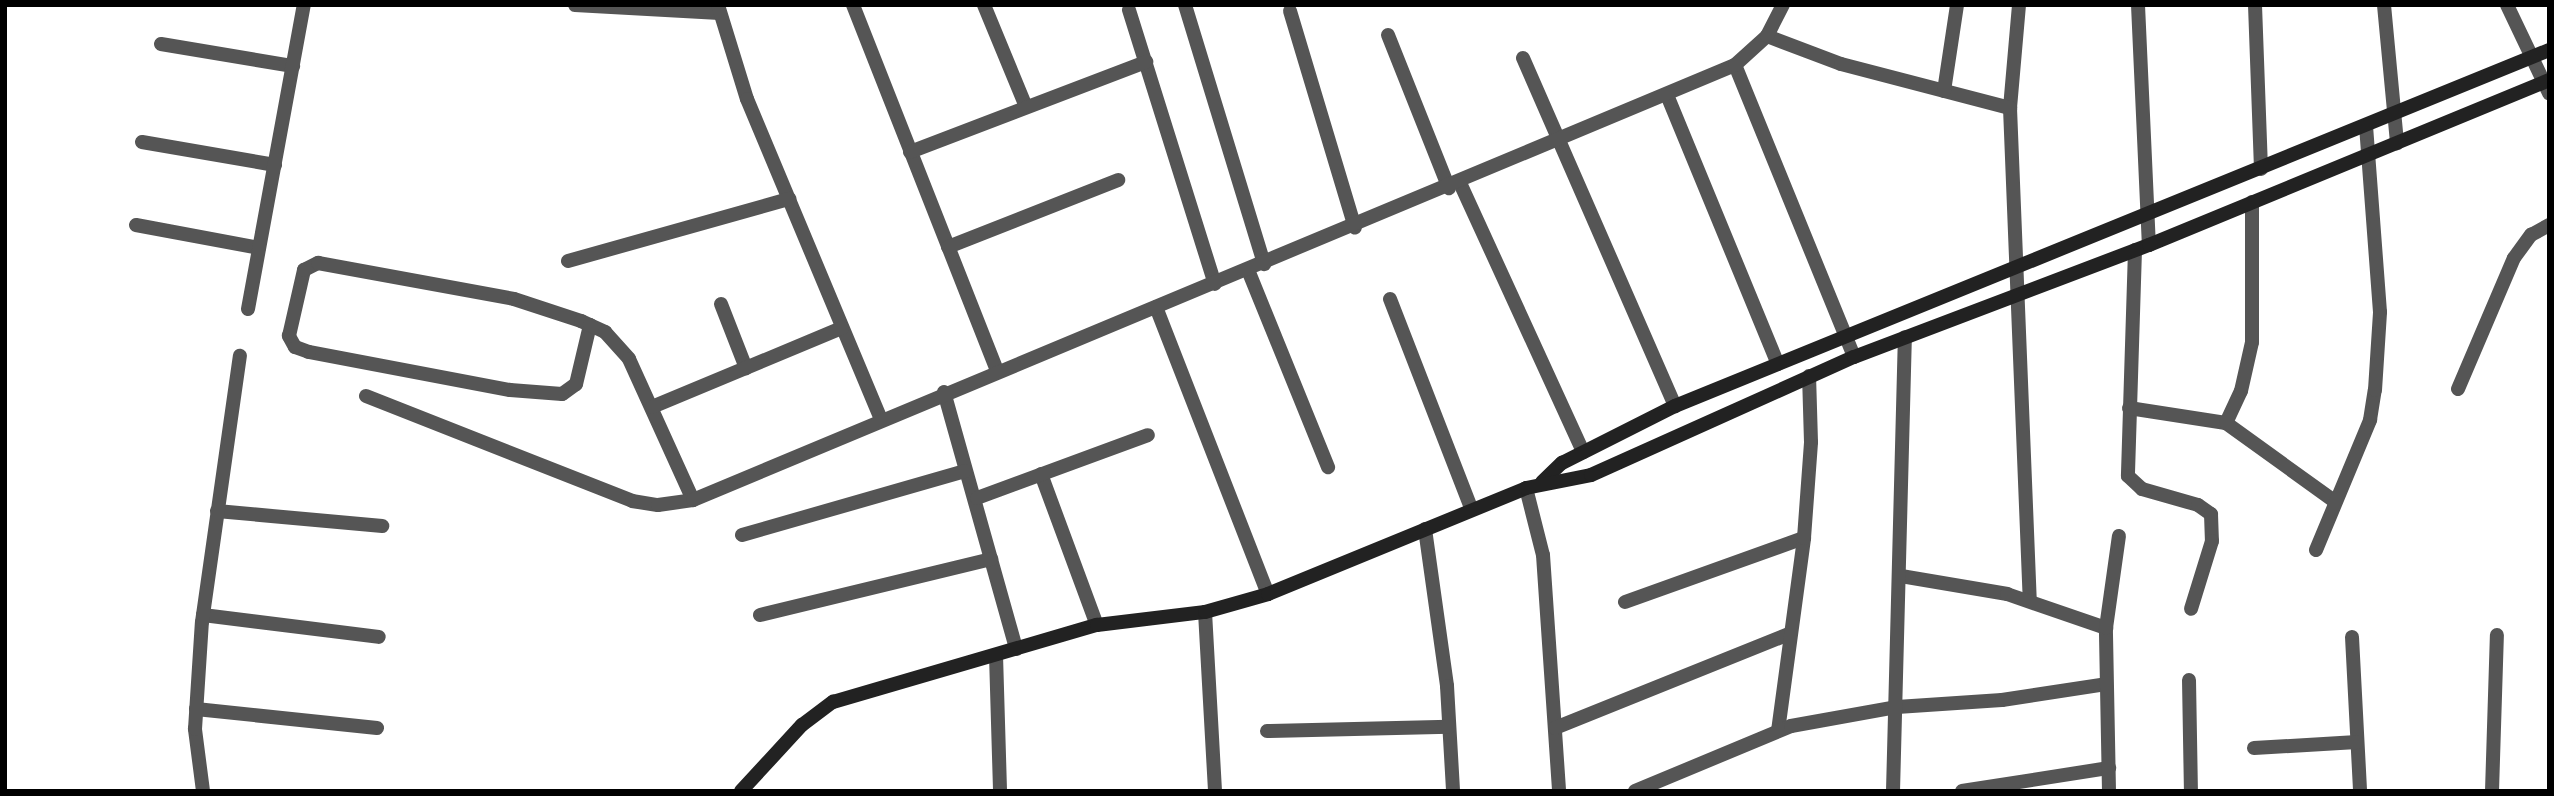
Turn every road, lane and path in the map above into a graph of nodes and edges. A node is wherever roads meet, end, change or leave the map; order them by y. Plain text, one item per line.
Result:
1 (304, 5) edge
2 (575, 5) edge
3 (853, 5) edge
4 (984, 5) edge
5 (1185, 5) edge
6 (1783, 5) edge
7 (1957, 5) edge
8 (2019, 5) edge
9 (2137, 5) edge
10 (2255, 5) edge
11 (2384, 5) edge
12 (2507, 5) edge
13 (719, 9) edge
14 (1129, 10) dead end
15 (1290, 11) dead end
16 (1388, 35) dead end
17 (1767, 36) junction
18 (161, 44) dead end
19 (2549, 50) edge
20 (2534, 57) junction
21 (1523, 58) dead end
22 (1146, 62) junction
23 (1735, 65) junction
24 (293, 66) junction
25 (2547, 85) edge
26 (1944, 91) junction
27 (1667, 95) junction
28 (1026, 107) junction
29 (2010, 108) junction
30 (2394, 115) junction
31 (2367, 126) junction
32 (142, 142) dead end
33 (1559, 142) junction
34 (2397, 143) junction
35 (911, 152) junction
36 (2371, 153) junction
37 (275, 165) junction
38 (2261, 169) junction
39 (1118, 180) dead end
40 (1455, 185) junction
41 (789, 199) junction
42 (2252, 202) junction
43 (2145, 217) junction
44 (136, 225) dead end
45 (2549, 225) edge
46 (1355, 227) junction
47 (948, 247) junction
48 (259, 248) junction
49 (2142, 248) junction
50 (568, 261) dead end
51 (1264, 264) junction
52 (2017, 267) junction
53 (1248, 271) junction
54 (1215, 284) junction
55 (2020, 296) junction
56 (1390, 299) dead end
57 (721, 304) dead end
58 (1156, 307) junction
59 (247, 309) dead end
60 (590, 325) junction
61 (842, 328) junction
62 (1845, 334) junction
63 (1905, 337) junction
64 (240, 356) dead end
65 (1854, 357) junction
66 (1778, 364) junction
67 (746, 368) junction
68 (997, 371) junction
69 (1809, 376) junction
70 (2458, 389) dead end
71 (944, 392) junction
72 (366, 396) dead end
73 (1675, 406) junction
74 (652, 407) junction
75 (2129, 408) junction
76 (881, 419) junction
77 (2226, 423) junction
78 (1148, 435) dead end
79 (1583, 452) junction
80 (1328, 467) dead end
81 (965, 471) junction
82 (1041, 474) junction
83 (1542, 482) junction
84 (1526, 488) junction
85 (977, 498) junction
86 (693, 500) junction
87 (2334, 501) junction
88 (1471, 508) junction
89 (216, 511) junction
90 (382, 526) dead end
91 (1425, 528) junction
92 (742, 536) dead end
93 (2119, 536) dead end
94 (1804, 538) junction
95 (2316, 550) dead end
96 (991, 559) junction
97 (1901, 576) junction
98 (1268, 594) junction
99 (2030, 600) junction
100 (1625, 602) dead end
101 (2191, 609) dead end
102 (1205, 612) junction
103 (203, 615) junction
104 (760, 615) dead end
105 (1097, 625) junction
106 (2106, 628) junction
107 (1789, 634) junction
108 (2497, 635) dead end
109 (379, 637) dead end
110 (2352, 637) dead end
111 (1016, 649) junction
112 (996, 655) junction
113 (2189, 680) dead end
114 (2106, 684) junction
115 (1897, 707) junction
116 (196, 709) junction
117 (1449, 727) junction
118 (377, 728) dead end
119 (1555, 728) junction
120 (1267, 731) dead end
121 (1778, 731) junction
122 (2357, 742) junction
123 (2254, 748) dead end
124 (2109, 768) junction
125 (203, 791) edge
126 (741, 791) edge
127 (1000, 791) edge
128 (1215, 791) edge
129 (1453, 791) edge
130 (1559, 791) edge
131 (1634, 791) edge
132 (1893, 791) edge
133 (1962, 791) edge
134 (2109, 791) edge
135 (2191, 791) edge
136 (2360, 791) edge
137 (2492, 791) edge

1 - 24 street
2 - 13 street
3 - 35 street
4 - 28 street
5 - 51 street
6 - 17 street
7 - 26 street
8 - 29 street
9 - 43 street
10 - 38 street
11 - 30 street
12 - 20 street
13 - 41 street
14 - 22 street
15 - 46 street
16 - 40 street
17 - 23 street
17 - 26 street
18 - 24 street
19 - 20 street
20 - 25 street
20 - 30 street
21 - 33 street
22 - 28 street
22 - 54 street
23 - 27 street
23 - 62 street
24 - 37 street
25 - 34 street
26 - 29 street
27 - 33 street
27 - 66 street
28 - 35 street
29 - 52 street
30 - 31 street
30 - 34 street
31 - 36 street
31 - 38 street
32 - 37 street
33 - 40 street
33 - 73 street
34 - 36 street
35 - 47 street
36 - 42 street
36 - 87 street
37 - 48 street
38 - 43 street
39 - 47 street
40 - 46 street
40 - 79 street
41 - 50 street
41 - 61 street
42 - 49 street
42 - 77 street
43 - 49 street
43 - 52 street
44 - 48 street
45 - 70 street
46 - 51 street
47 - 68 street
48 - 59 street
49 - 55 street
49 - 75 street
51 - 53 street
52 - 55 street
52 - 62 street
53 - 54 street
53 - 80 street
54 - 58 street
55 - 63 street
55 - 99 street
56 - 88 street
57 - 67 street
58 - 68 street
58 - 98 street
60 - 60 street
60 - 74 street
61 - 67 street
61 - 76 street
62 - 65 street
62 - 66 street
63 - 65 street
63 - 97 street
64 - 89 street
65 - 69 street
66 - 73 street
67 - 74 street
68 - 71 street
69 - 83 street
69 - 94 street
71 - 76 street
71 - 81 street
72 - 86 street
73 - 79 street
74 - 86 street
75 - 77 street
75 - 101 street
76 - 86 street
77 - 87 street
78 - 82 street
79 - 83 street
81 - 85 street
81 - 92 street
82 - 85 street
82 - 105 street
83 - 84 street
84 - 88 street
84 - 119 street
85 - 96 street
87 - 95 street
88 - 91 street
89 - 90 street
89 - 103 street
91 - 98 street
91 - 117 street
93 - 106 street
94 - 100 street
94 - 107 street
96 - 104 street
96 - 111 street
97 - 99 street
97 - 115 street
98 - 102 street
99 - 106 street
102 - 105 street
102 - 128 street
103 - 109 street
103 - 116 street
105 - 111 street
106 - 114 street
107 - 119 street
107 - 121 street
108 - 137 street
110 - 122 street
111 - 112 street
112 - 126 street
112 - 127 street
113 - 135 street
114 - 115 street
114 - 124 street
115 - 121 street
115 - 132 street
116 - 118 street
116 - 125 street
117 - 120 street
117 - 129 street
119 - 130 street
121 - 131 street
122 - 123 street
122 - 136 street
124 - 133 street
124 - 134 street

